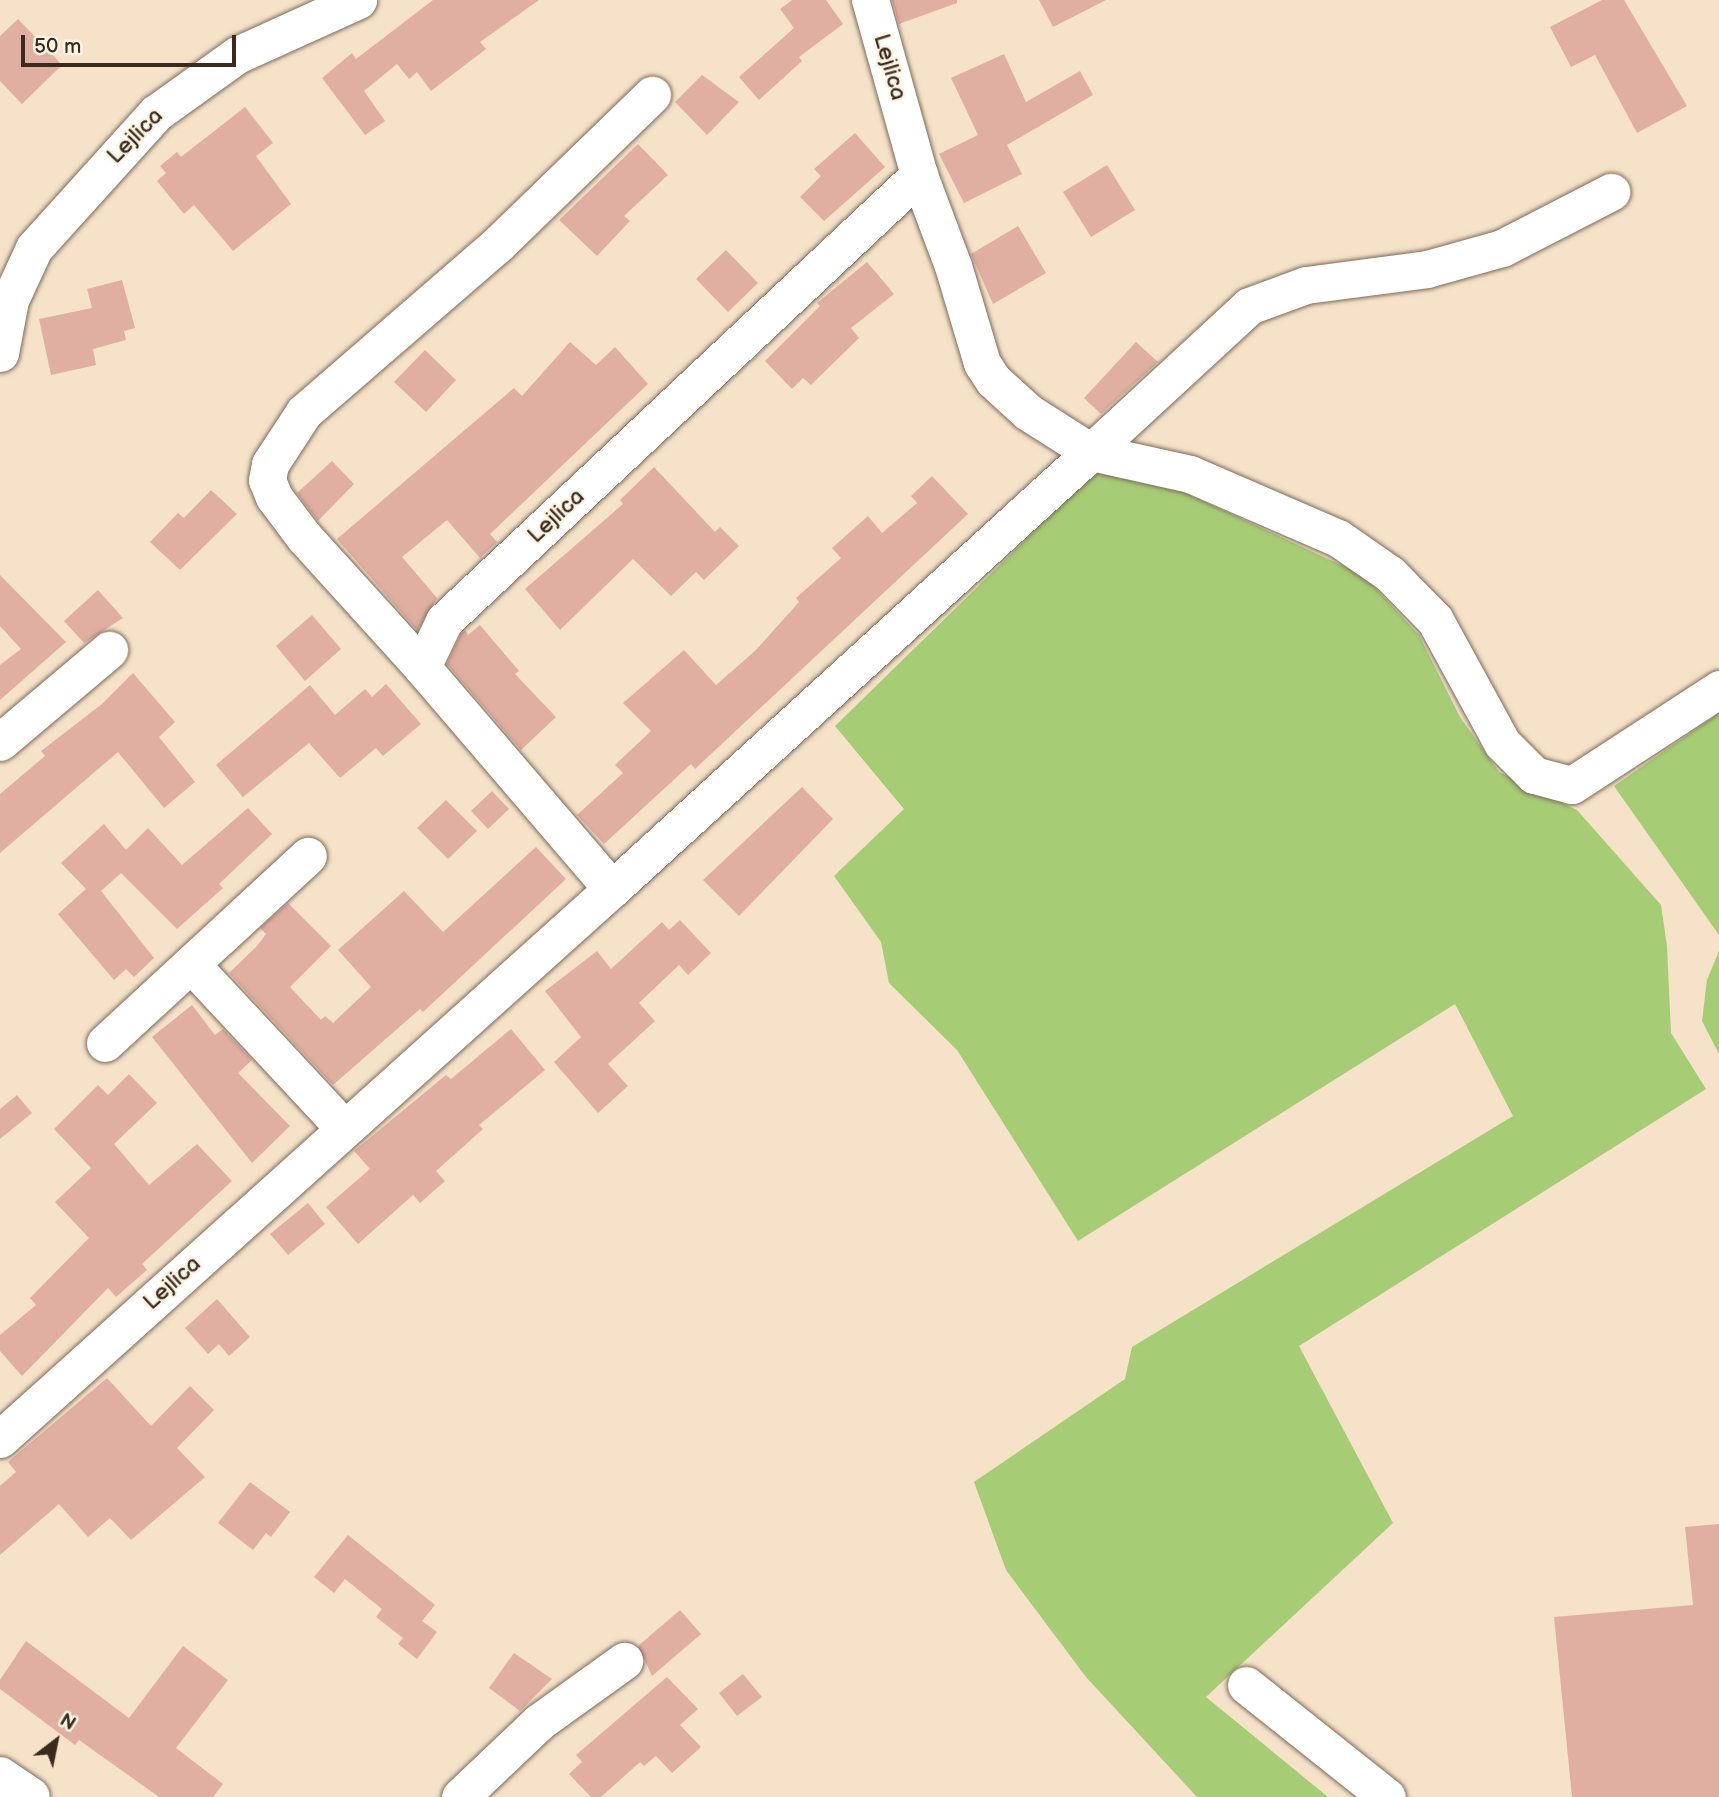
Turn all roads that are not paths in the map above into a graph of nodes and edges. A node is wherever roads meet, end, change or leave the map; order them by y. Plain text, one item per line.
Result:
1 (357, 0) edge
2 (870, 0) edge
3 (652, 95) dead end
4 (919, 176) junction
5 (1611, 192) dead end
6 (0, 353) edge
7 (1091, 452) junction
8 (108, 650) dead end
9 (422, 667) junction
10 (1719, 689) edge
11 (0, 742) edge
12 (308, 856) dead end
13 (612, 889) junction
14 (191, 964) junction
15 (105, 1043) dead end
16 (344, 1127) junction
17 (0, 1439) edge
18 (624, 1661) dead end
19 (1246, 1685) dead end
20 (0, 1776) edge
21 (31, 1797) edge
22 (460, 1797) edge
23 (1387, 1797) edge

1 - 6 street, Lejlica
2 - 4 street, Lejlica
3 - 9 street
4 - 7 street, Lejlica
4 - 9 street, Lejlica
5 - 7 street
7 - 10 street
7 - 13 street, Lejlica
8 - 11 street
9 - 13 street
12 - 14 street
13 - 16 street, Lejlica
14 - 15 street
14 - 16 street
16 - 17 street, Lejlica
18 - 22 street
19 - 23 street
20 - 21 main road

